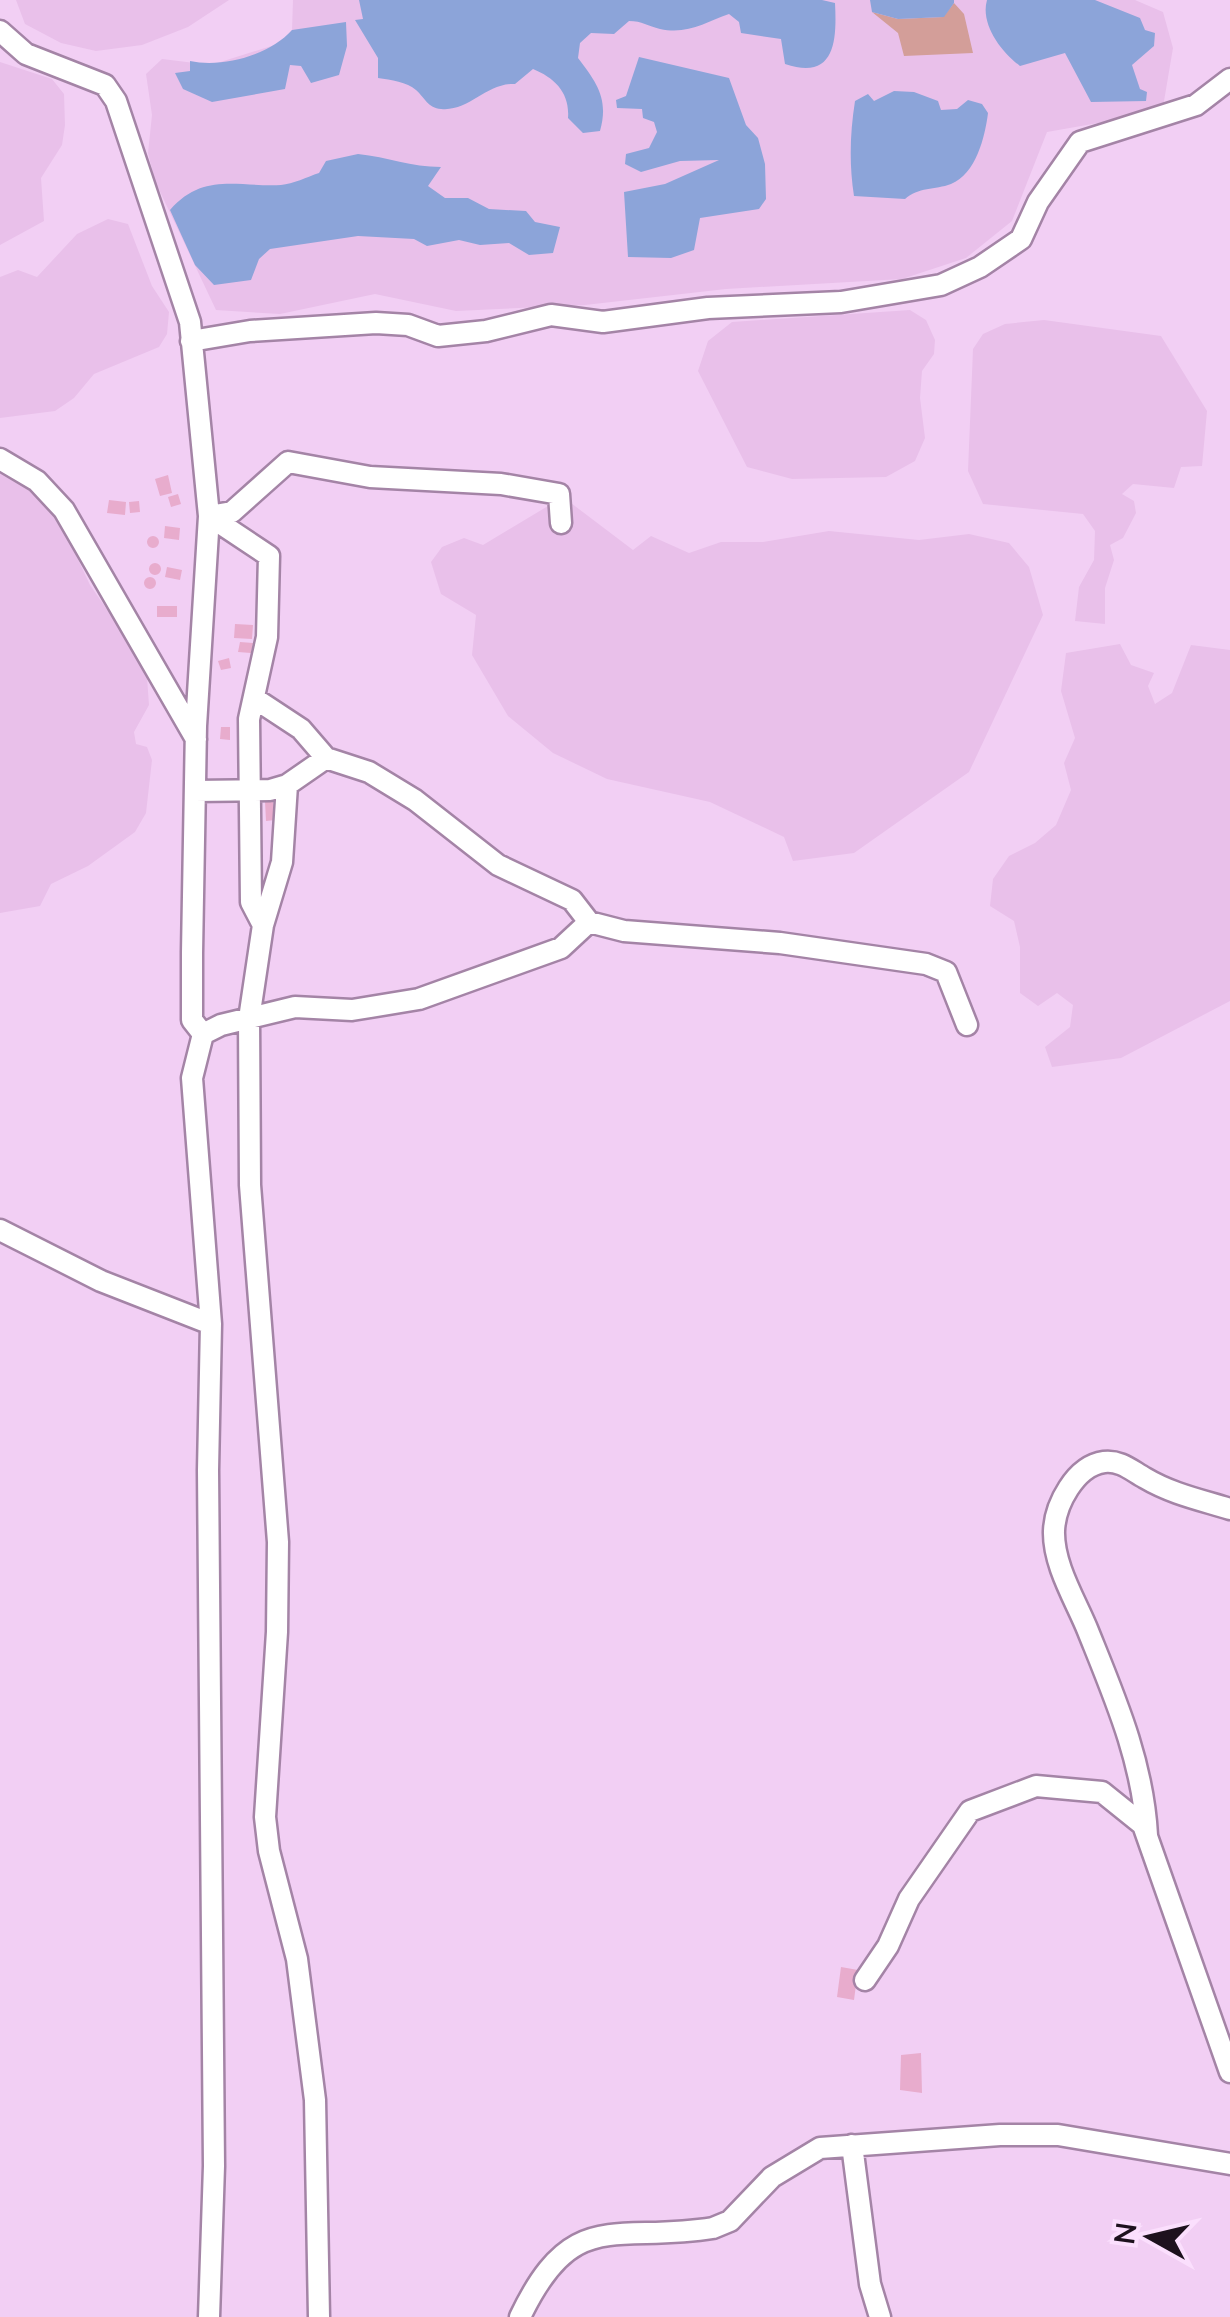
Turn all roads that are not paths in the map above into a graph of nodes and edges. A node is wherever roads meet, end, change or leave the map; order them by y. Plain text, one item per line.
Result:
1 (0, 32) edge
2 (1230, 79) edge
3 (191, 341) junction
4 (0, 459) edge
5 (209, 516) junction
6 (562, 523) dead end
7 (254, 698) junction
8 (196, 738) junction
9 (326, 758) junction
10 (286, 785) junction
11 (195, 792) junction
12 (250, 793) junction
13 (589, 922) junction
14 (264, 924) junction
15 (248, 1019) junction
16 (967, 1025) dead end
17 (203, 1034) junction
18 (0, 1230) edge
19 (211, 1324) junction
20 (1230, 1510) edge
21 (1148, 1838) junction
22 (865, 1980) dead end
23 (1230, 2072) edge
24 (852, 2145) junction
25 (1230, 2164) edge
26 (209, 2317) edge
27 (319, 2317) edge
28 (520, 2317) edge
29 (880, 2317) edge

1 - 3 street
2 - 3 street
3 - 5 street
4 - 8 street
5 - 6 street
5 - 7 street
5 - 8 street
7 - 9 street
7 - 12 street
8 - 11 street
9 - 10 street
9 - 13 street
10 - 12 street
10 - 14 street
11 - 12 street
11 - 17 street
12 - 14 street
13 - 15 street
13 - 16 street
14 - 15 street
15 - 17 street
15 - 27 street
17 - 19 street
18 - 19 street
19 - 26 street
20 - 21 street
21 - 22 street
21 - 23 street
24 - 25 street
24 - 28 street
24 - 29 street

